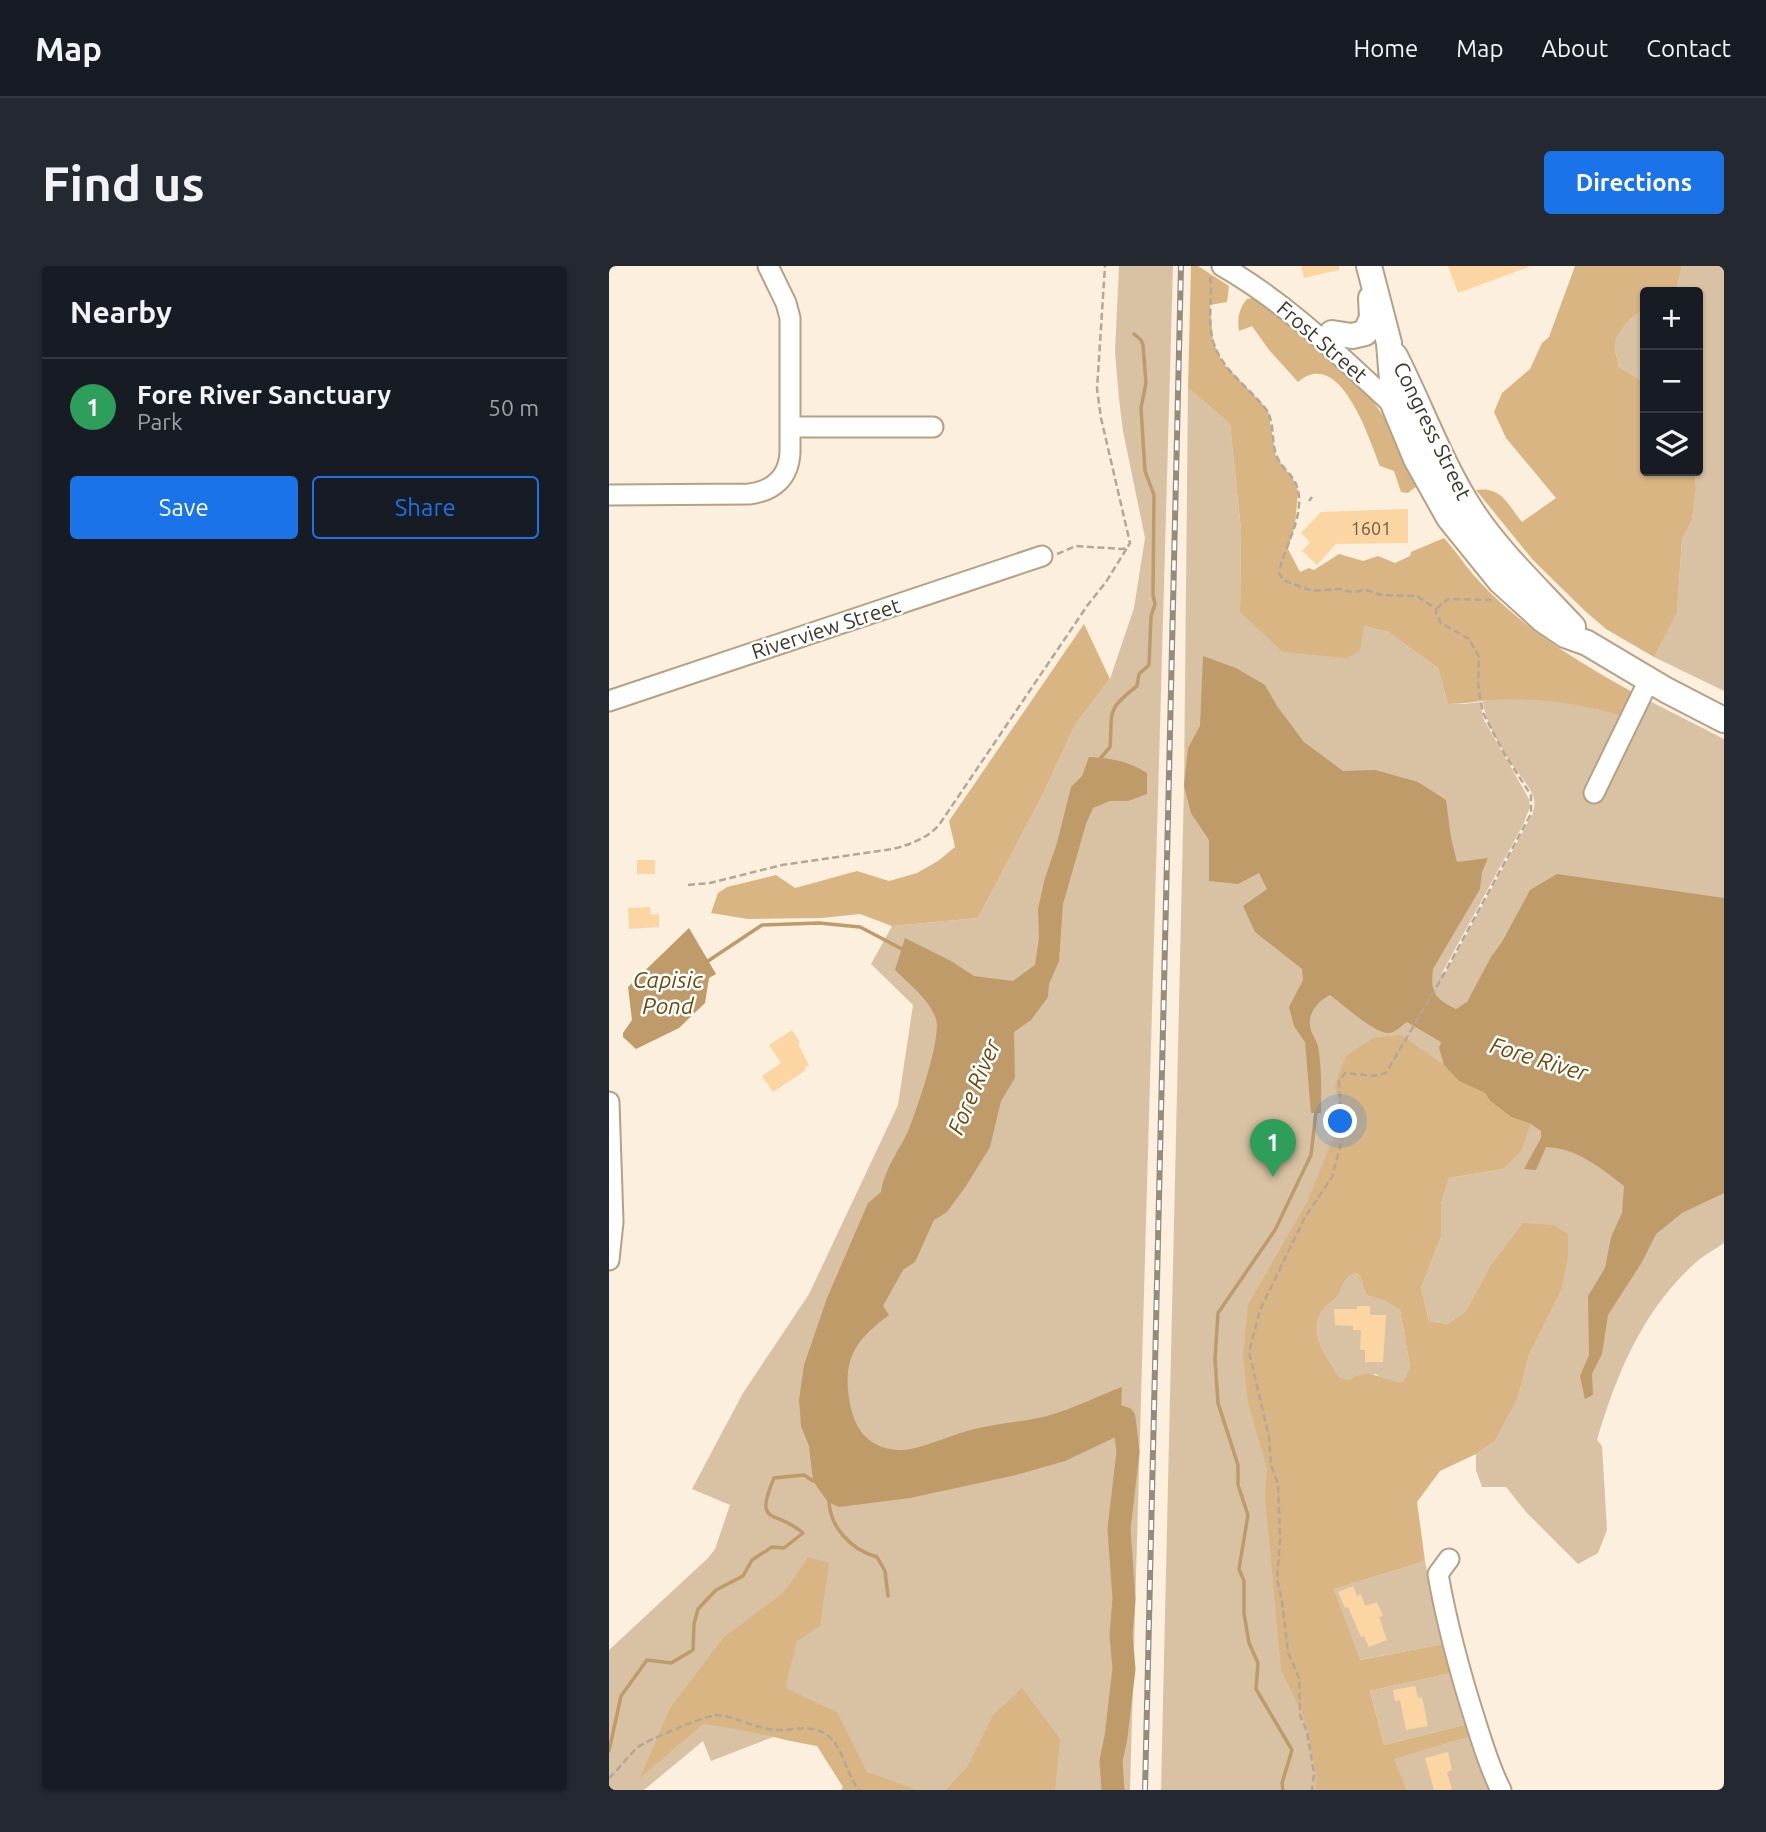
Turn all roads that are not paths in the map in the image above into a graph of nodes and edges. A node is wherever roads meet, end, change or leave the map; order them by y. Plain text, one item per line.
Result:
1 (768, 266) edge
2 (1222, 266) edge
3 (1369, 268) edge
4 (1246, 280) junction
5 (1332, 333) junction
6 (1389, 343) junction
7 (1392, 393) junction
8 (933, 426) dead end
9 (790, 427) junction
10 (609, 495) edge
11 (1042, 556) road end
12 (1552, 605) junction
13 (1587, 643) junction
14 (1649, 680) junction
15 (609, 701) edge
16 (1724, 720) edge
17 (1594, 793) dead end
18 (609, 1102) edge
19 (609, 1260) edge
20 (1449, 1559) dead end
21 (1501, 1790) edge

1 - 9 street
2 - 4 street, Frost Street
3 - 5 main road
3 - 6 main road, Congress Street
4 - 5 street, Frost Street
4 - 7 street, Frost Street
5 - 7 street, Frost Street
6 - 7 main road, Congress Street
6 - 12 main road, Congress Street
7 - 12 main road
7 - 13 main road, Congress Street
8 - 9 street
9 - 10 street
11 - 15 street, Riverview Street
12 - 13 main road, Congress Street
13 - 14 main road, Congress Street
14 - 16 main road, Congress Street
14 - 17 street
18 - 19 street
20 - 21 street

